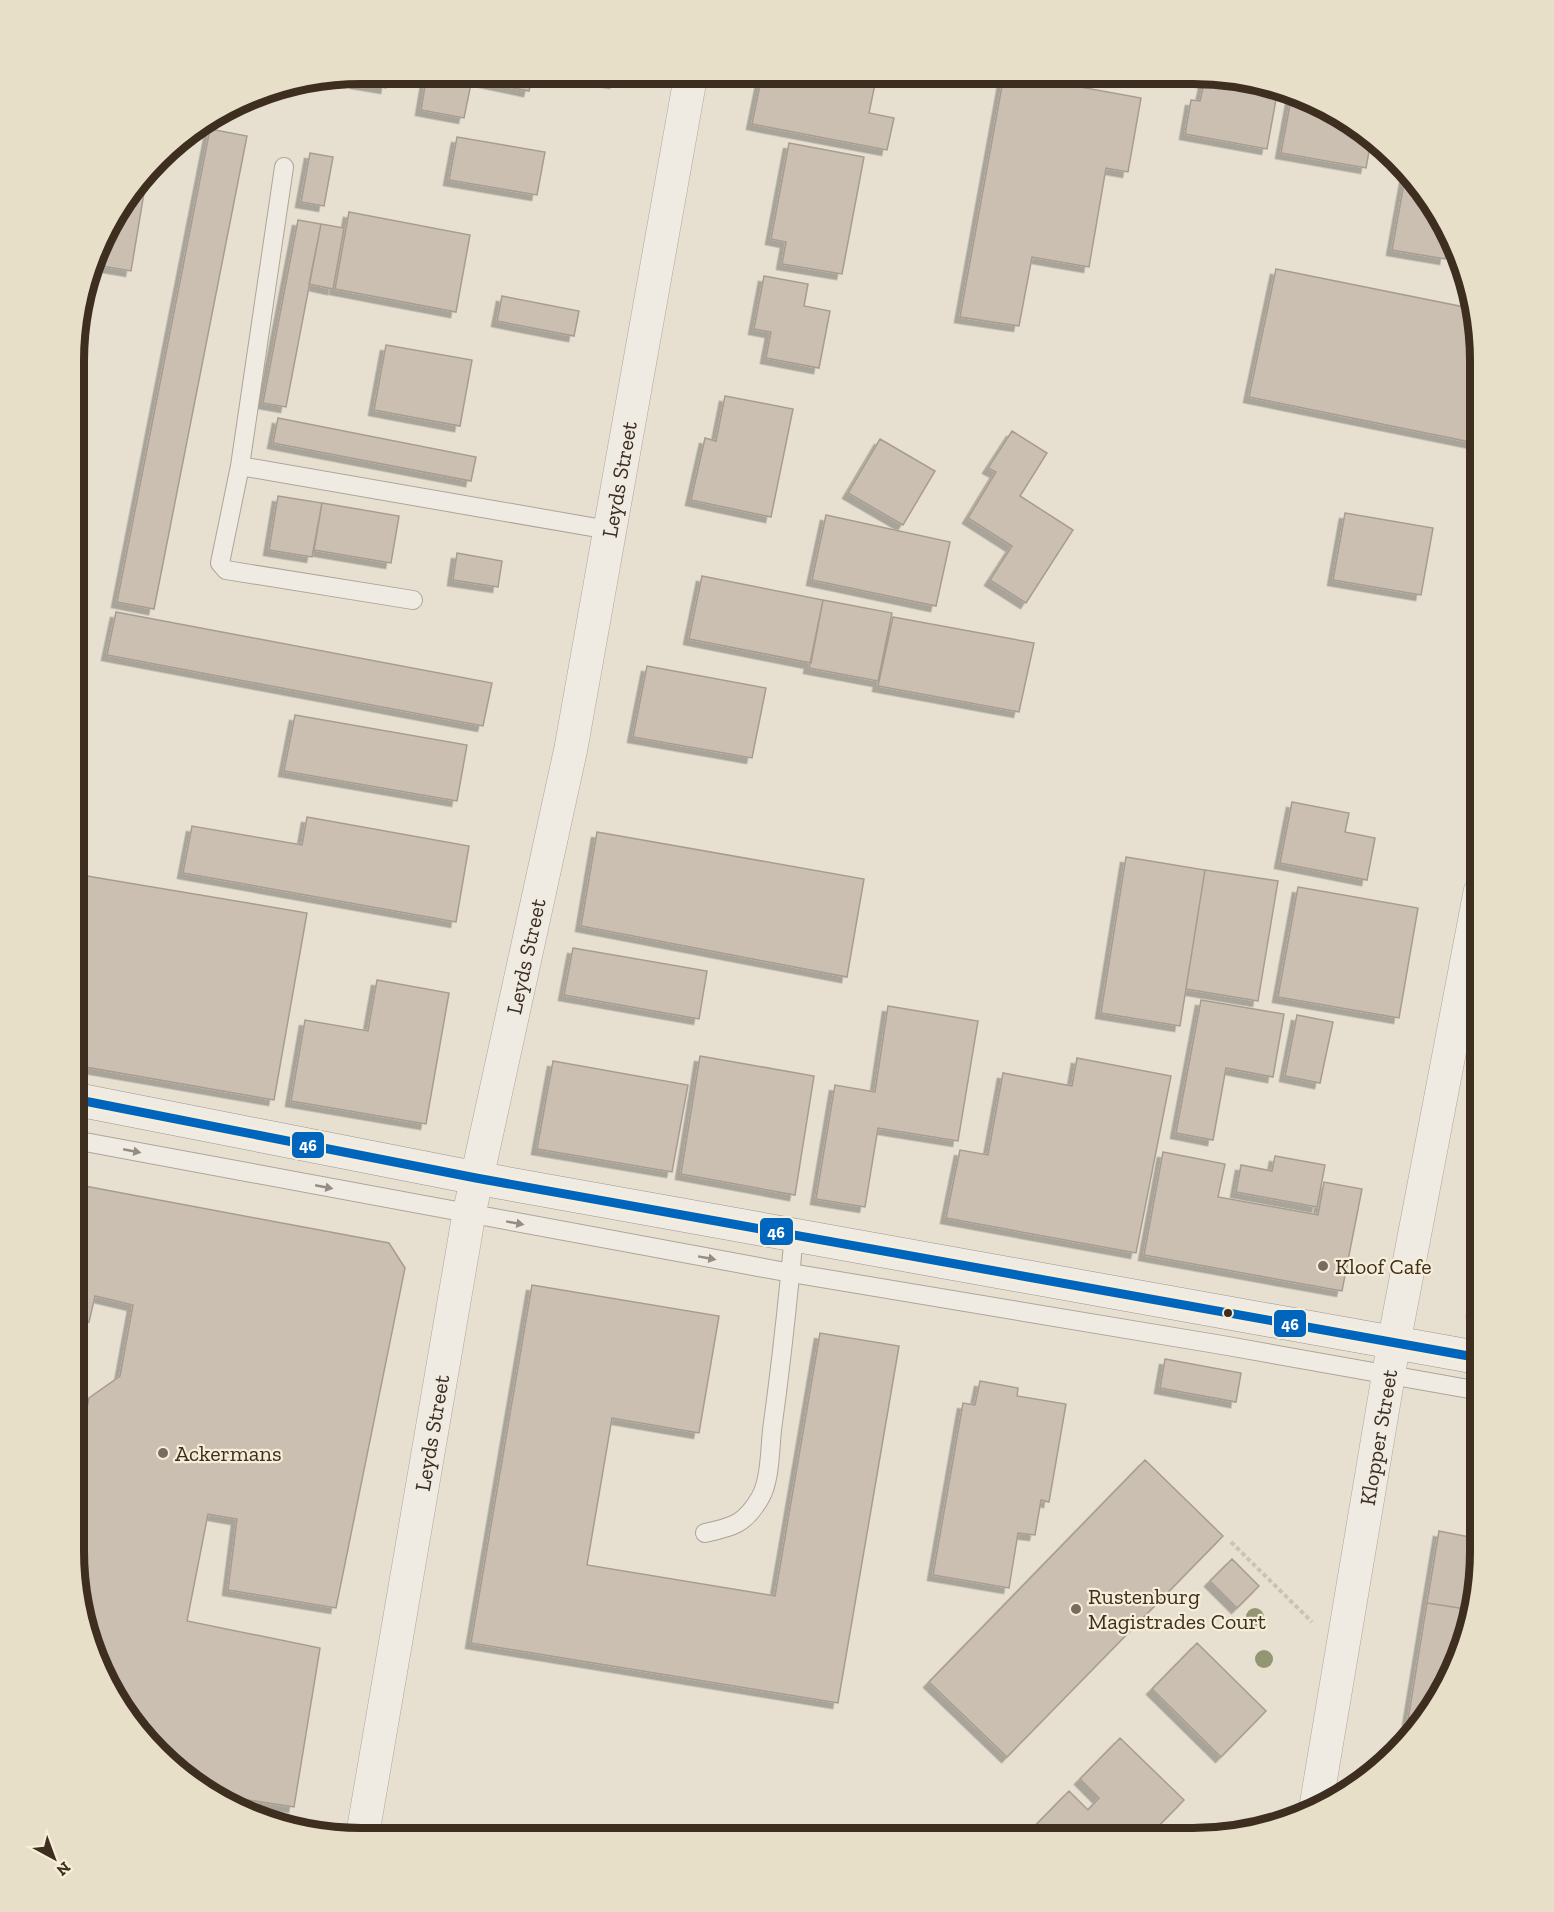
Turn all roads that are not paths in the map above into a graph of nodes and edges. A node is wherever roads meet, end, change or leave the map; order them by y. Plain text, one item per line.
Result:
1 (689, 84) edge
2 (284, 167) dead end
3 (240, 466) junction
4 (609, 530) junction
5 (413, 600) dead end
6 (1470, 944) edge
7 (84, 1101) edge
8 (84, 1142) edge
9 (476, 1178) junction
10 (468, 1214) junction
11 (794, 1234) junction
12 (791, 1273) junction
13 (1394, 1342) junction
14 (1470, 1356) edge
15 (1389, 1376) junction
16 (1470, 1389) edge
17 (705, 1533) dead end
18 (1317, 1798) edge
19 (364, 1828) edge

1 - 4 street, Leyds Street
2 - 3 lane
3 - 4 lane
3 - 5 lane
4 - 9 street, Leyds Street
6 - 13 street, Klopper Street
7 - 9 street
8 -> 10 lane
9 - 10 street, Leyds Street
9 - 11 street
10 -> 12 lane
10 - 19 street, Leyds Street
11 - 12 lane
11 - 13 street
12 - 15 lane
12 - 17 lane
13 - 14 street
13 - 15 street, Klopper Street
15 - 16 lane
15 - 18 street, Klopper Street

